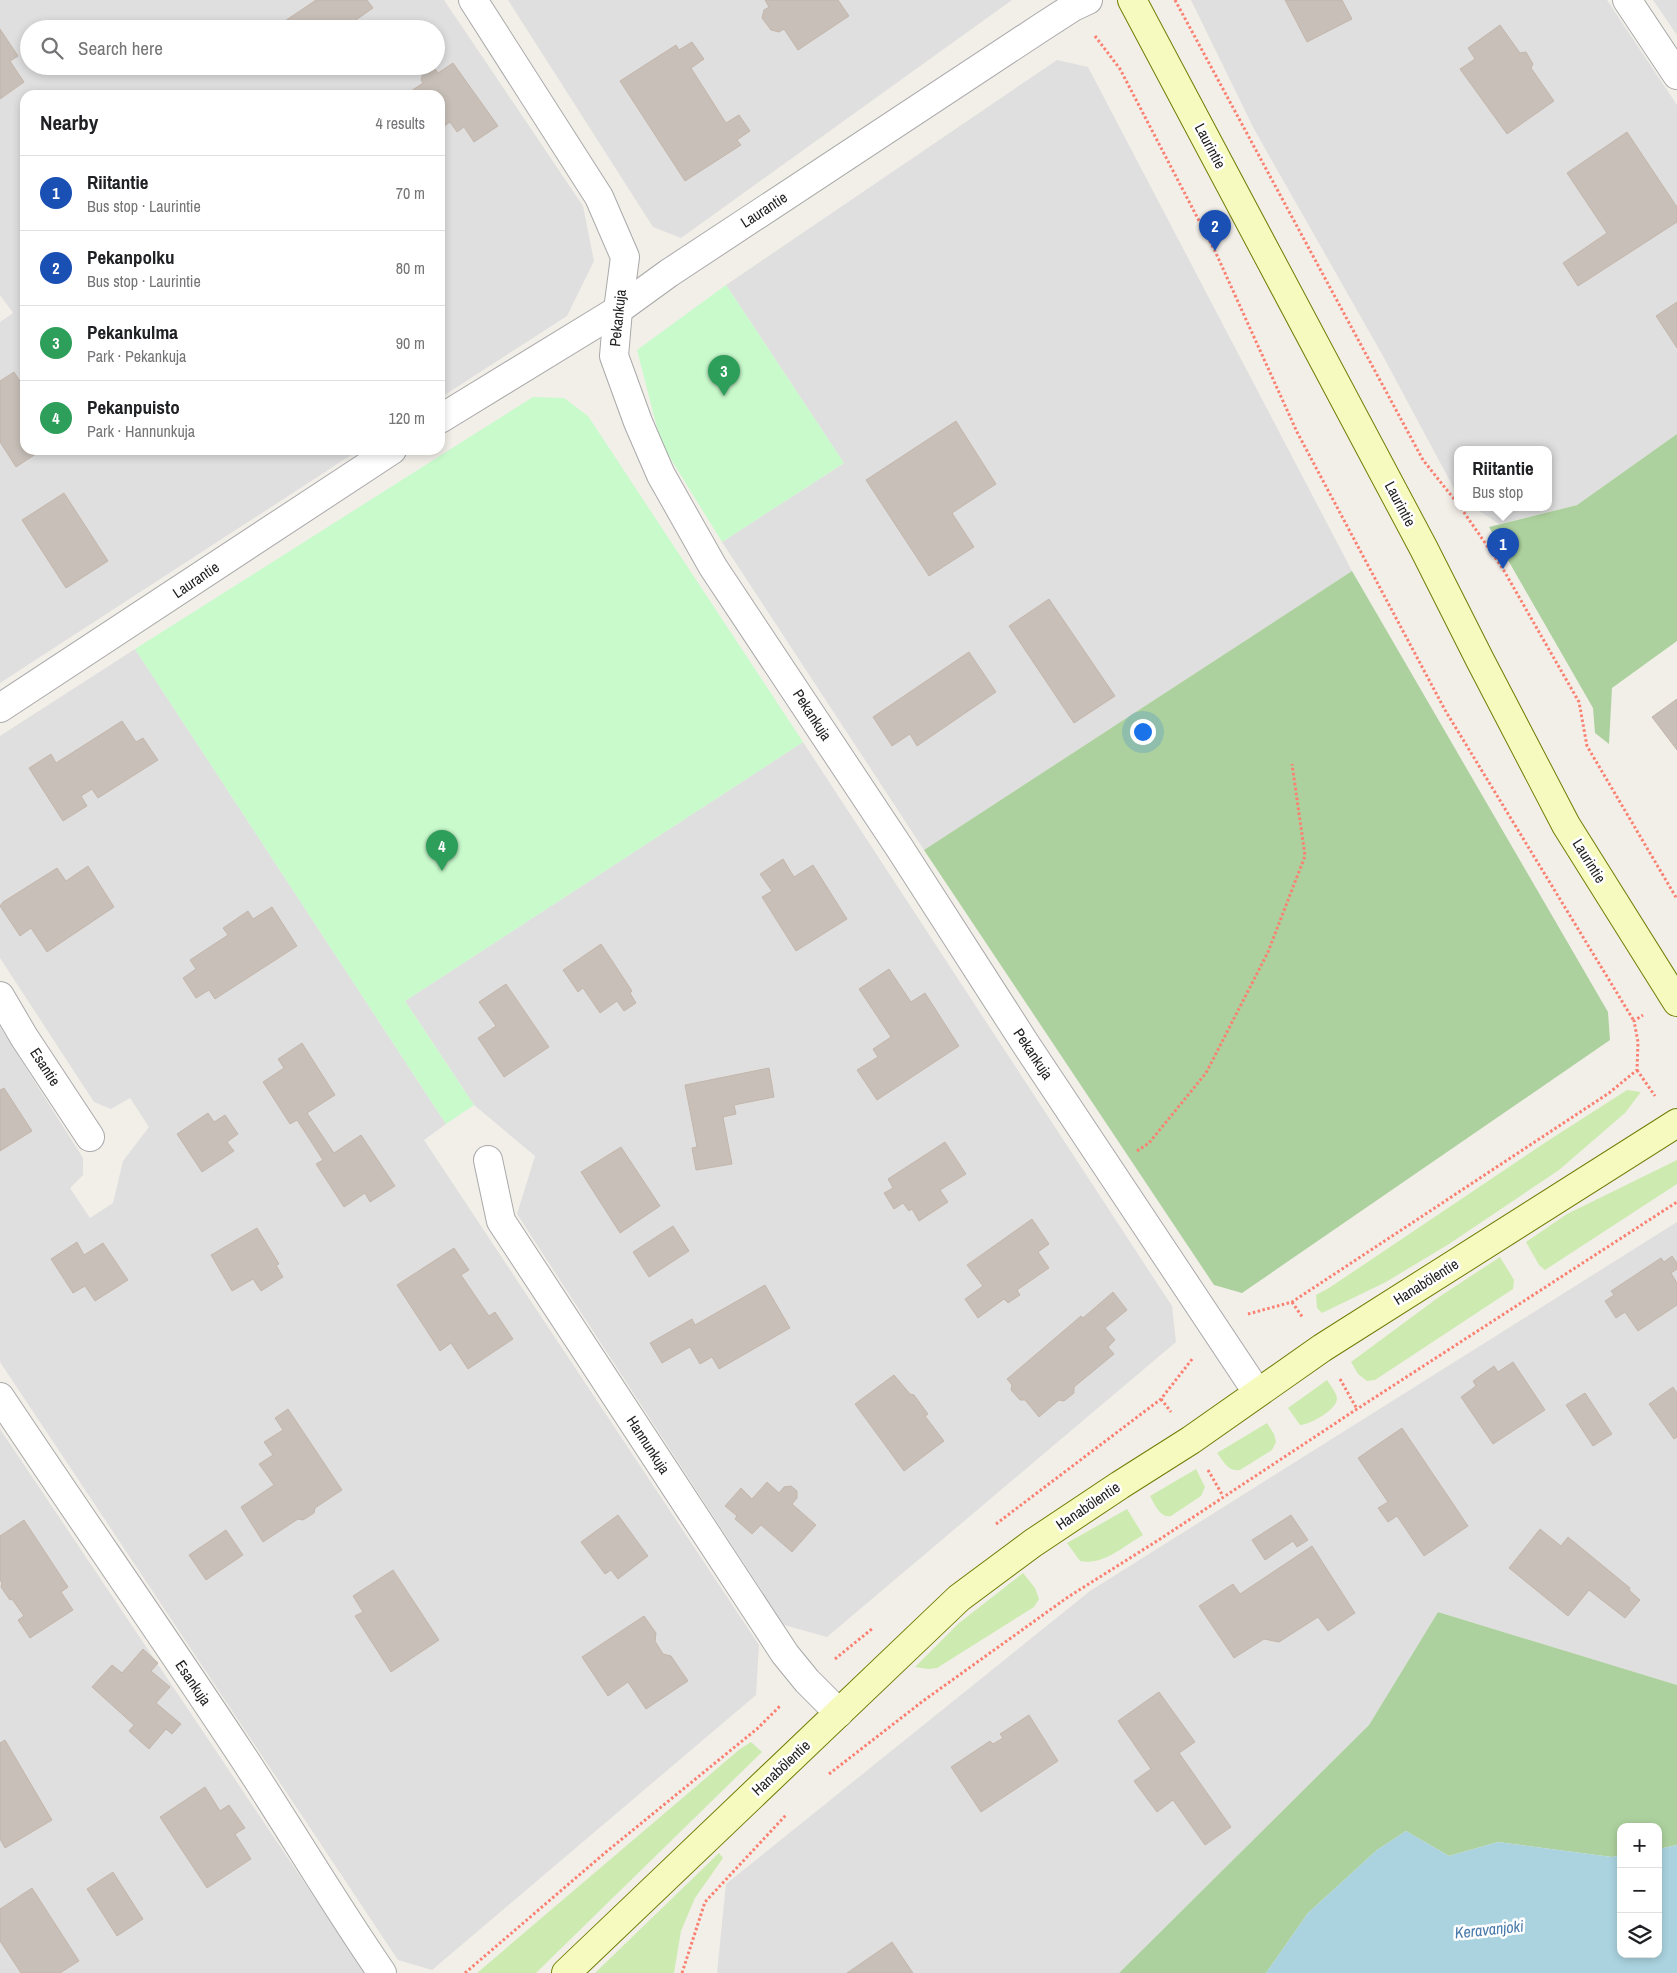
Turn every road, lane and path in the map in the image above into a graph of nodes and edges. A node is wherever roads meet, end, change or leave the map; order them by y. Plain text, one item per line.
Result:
1 (473, 0) edge
2 (1132, 0) edge
3 (1175, 0) edge
4 (1627, 0) edge
5 (1081, 3) edge
6 (1677, 75) edge
7 (618, 310) junction
8 (445, 416) edge
9 (384, 455) edge
10 (1454, 499) edge
11 (1463, 511) edge
12 (0, 708) edge
13 (1292, 764) dead end
14 (1677, 899) edge
15 (0, 996) edge
16 (1677, 1002) edge
17 (1634, 1021) dead end
18 (1677, 1123) edge
19 (90, 1136) dead end
20 (488, 1160) dead end
21 (1108, 1170) junction
22 (1677, 1202) edge
23 (1257, 1392) junction
24 (0, 1397) edge
25 (839, 1713) junction
26 (827, 1776) dead end
27 (792, 1809) dead end
28 (382, 1973) edge
29 (566, 1973) edge
30 (682, 1973) edge

1 - 7 street, Pekankuja
2 - 16 street, Laurintie
3 - 10 path
4 - 6 street
5 - 7 street, Laurantie
5 - 17 path
7 - 8 street, Laurantie
7 - 21 street, Pekankuja
9 - 12 street, Laurantie
11 - 14 path
13 - 21 path
15 - 19 street, Esantie
18 - 23 street, Hanabölentie
20 - 25 street, Hannunkuja
21 - 23 street, Pekankuja
22 - 26 path
23 - 25 street, Hanabölentie
24 - 28 street, Esankuja
25 - 29 street, Hanabölentie
27 - 30 path

